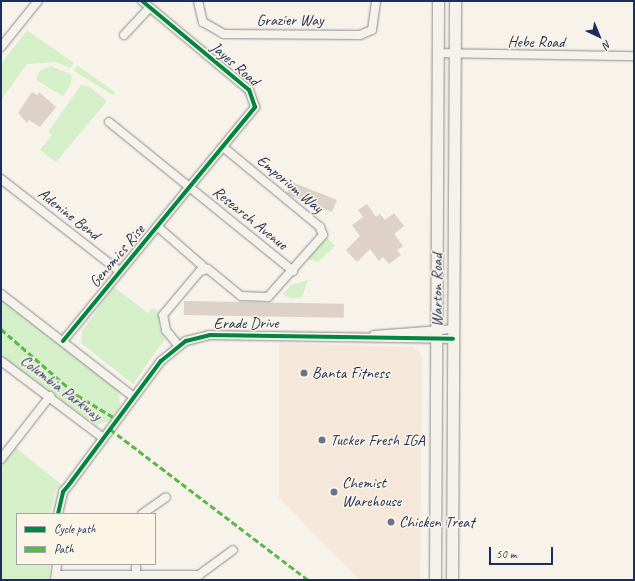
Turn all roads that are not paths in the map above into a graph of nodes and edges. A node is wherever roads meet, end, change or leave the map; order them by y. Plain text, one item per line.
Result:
1 (38, 1) edge
2 (142, 1) edge
3 (198, 1) edge
4 (376, 1) edge
5 (438, 1) edge
6 (455, 1) edge
7 (149, 8) junction
8 (124, 35) dead end
9 (1, 47) edge
10 (438, 53) junction
11 (455, 53) junction
12 (634, 56) edge
13 (109, 122) dead end
14 (224, 148) junction
15 (1, 179) edge
16 (190, 187) junction
17 (158, 227) junction
18 (205, 268) junction
19 (120, 271) junction
20 (293, 271) junction
21 (1, 294) edge
22 (435, 334) junction
23 (453, 334) junction
24 (63, 341) junction
25 (178, 346) junction
26 (1, 361) edge
27 (50, 396) junction
28 (134, 397) junction
29 (103, 438) junction
30 (1, 459) edge
31 (166, 497) dead end
32 (58, 513) edge
33 (143, 513) edge
34 (233, 550) dead end
35 (57, 565) edge
36 (136, 565) edge
37 (136, 574) junction
38 (56, 578) edge
39 (435, 580) edge
40 (452, 580) edge

1 - 9 street
2 - 7 street, Jayes Road
3 - 4 street, Grazier Way
5 - 10 main road, Warton Road
6 - 11 main road, Warton Road
7 - 8 street
7 - 14 street, Jayes Road
10 - 11 street, Hebe Road
10 - 22 main road, Warton Road
11 - 12 street, Hebe Road
11 - 23 main road, Warton Road
13 - 16 street
14 - 16 street, Jayes Road
14 - 20 street, Emporium Way
15 - 19 street, Adenine Bend
16 - 17 street, Genomics Rise
16 - 20 street, Research Avenue
17 - 18 street, Emporium Way
17 - 19 street, Genomics Rise
18 - 20 street, Emporium Way
18 - 25 street
19 - 24 street, Genomics Rise
21 - 24 street
22 - 23 street, Erade Drive
22 - 25 street, Erade Drive
22 - 39 main road, Warton Road
23 - 40 main road, Warton Road
24 - 28 street
25 - 28 street, Erade Drive
26 - 27 street, Columbia Parkway
27 - 29 street, Columbia Parkway
27 - 30 street
28 - 29 street, Erade Drive
29 - 32 street, Erade Drive
31 - 33 street
34 - 37 street
35 - 38 street
36 - 37 street
37 - 38 street

